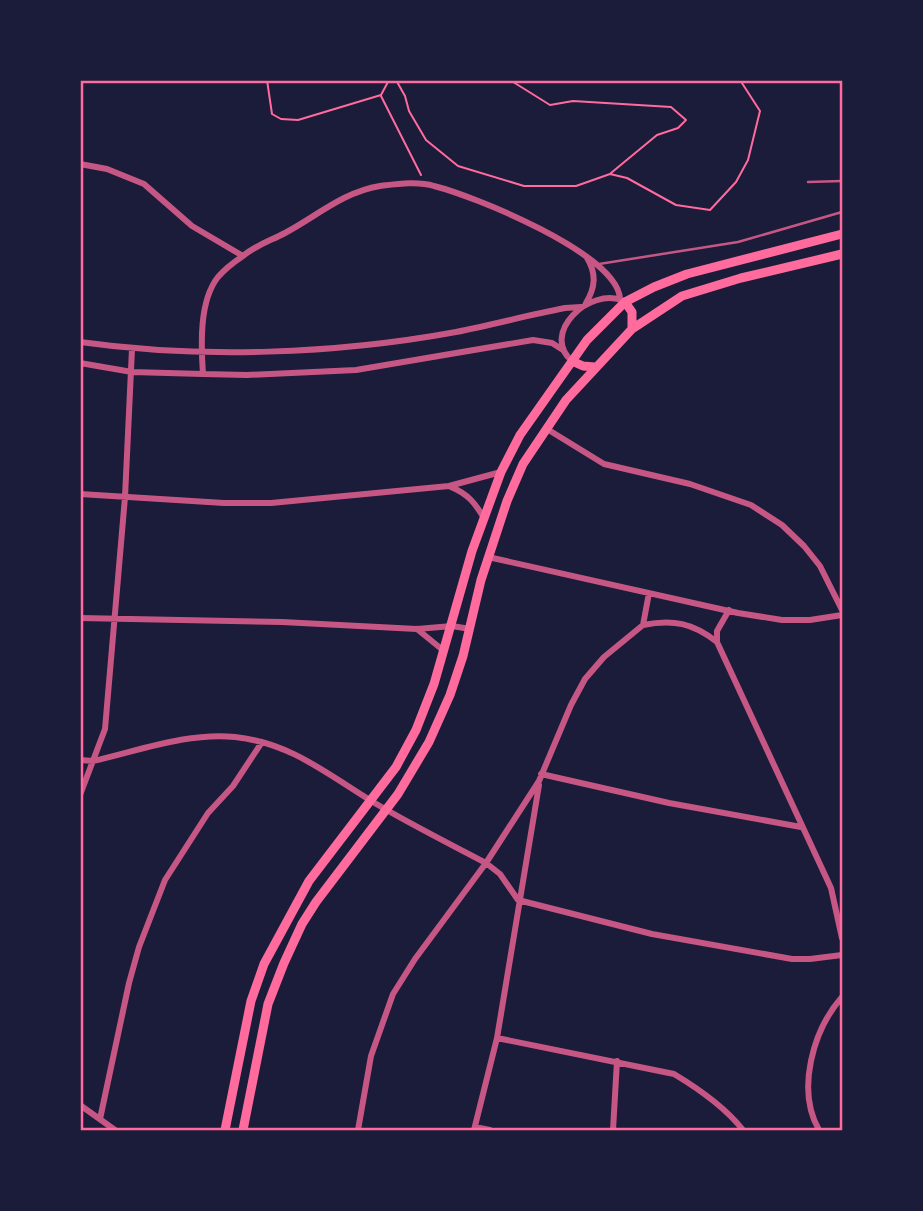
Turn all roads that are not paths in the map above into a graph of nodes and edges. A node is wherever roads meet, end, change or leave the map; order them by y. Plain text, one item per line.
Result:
1 (80, 164) edge
2 (842, 181) edge
3 (808, 182) dead end
4 (842, 212) edge
5 (842, 234) edge
6 (584, 254) junction
7 (842, 254) edge
8 (243, 256) junction
9 (599, 264) junction
10 (623, 301) junction
11 (584, 305) junction
12 (632, 330) junction
13 (80, 342) edge
14 (132, 349) junction
15 (201, 350) junction
16 (563, 350) junction
17 (572, 361) junction
18 (80, 363) edge
19 (595, 367) junction
20 (132, 372) junction
21 (203, 374) junction
22 (547, 429) junction
23 (501, 472) junction
24 (449, 486) junction
25 (80, 494) edge
26 (125, 497) junction
27 (484, 518) junction
28 (488, 557) junction
29 (649, 593) junction
30 (729, 610) junction
31 (842, 613) edge
32 (80, 618) edge
33 (114, 618) junction
34 (643, 625) junction
35 (452, 626) junction
36 (417, 629) junction
37 (470, 629) junction
38 (717, 642) junction
39 (444, 651) junction
40 (262, 742) junction
41 (80, 760) edge
42 (93, 761) junction
43 (540, 777) junction
44 (80, 795) edge
45 (371, 800) junction
46 (387, 810) junction
47 (801, 827) junction
48 (486, 863) junction
49 (518, 901) junction
50 (842, 938) edge
51 (842, 955) edge
52 (842, 997) edge
53 (497, 1038) junction
54 (617, 1061) junction
55 (80, 1105) edge
56 (100, 1119) junction
57 (475, 1129) edge
58 (115, 1130) edge
59 (225, 1130) edge
60 (243, 1130) edge
61 (358, 1130) edge
62 (490, 1130) edge
63 (612, 1130) edge
64 (743, 1130) edge
65 (818, 1130) edge

1 - 8 street
2 - 3 lane
4 - 9 lane
5 - 10 main road
6 - 8 street
6 - 9 street
6 - 11 street
7 - 12 main road
8 - 15 street
9 - 10 street
10 - 11 street
10 - 12 main road
10 - 17 main road
11 - 15 street
11 - 16 street
12 - 19 main road
13 - 14 street
14 - 15 street
14 - 20 street
15 - 21 street
16 - 17 street
16 - 21 street
17 - 19 main road
17 - 23 main road
18 - 20 street
19 - 22 main road
20 - 21 street
20 - 26 street
22 - 28 main road
22 - 31 street
23 - 24 street
23 - 27 main road
24 - 26 street
24 - 27 street
25 - 26 street
26 - 33 street
27 - 35 main road
28 - 29 street
28 - 37 main road
29 - 30 street
29 - 34 street
30 - 31 street
30 - 38 street
32 - 33 street
33 - 36 street
33 - 42 street
34 - 38 street
34 - 43 street
35 - 36 street
35 - 37 street
35 - 39 main road
36 - 39 street
37 - 46 main road
38 - 47 street
39 - 45 main road
40 - 42 street
40 - 45 street
40 - 56 street
41 - 42 street
42 - 44 street
43 - 47 street
43 - 48 street
43 - 49 street
45 - 46 street
45 - 59 main road
46 - 48 street
46 - 60 main road
47 - 50 street
48 - 49 street
48 - 61 street
49 - 51 street
49 - 53 street
52 - 65 street
53 - 54 street
53 - 57 street
54 - 63 street
54 - 64 street
55 - 56 street
56 - 58 street
57 - 62 street

